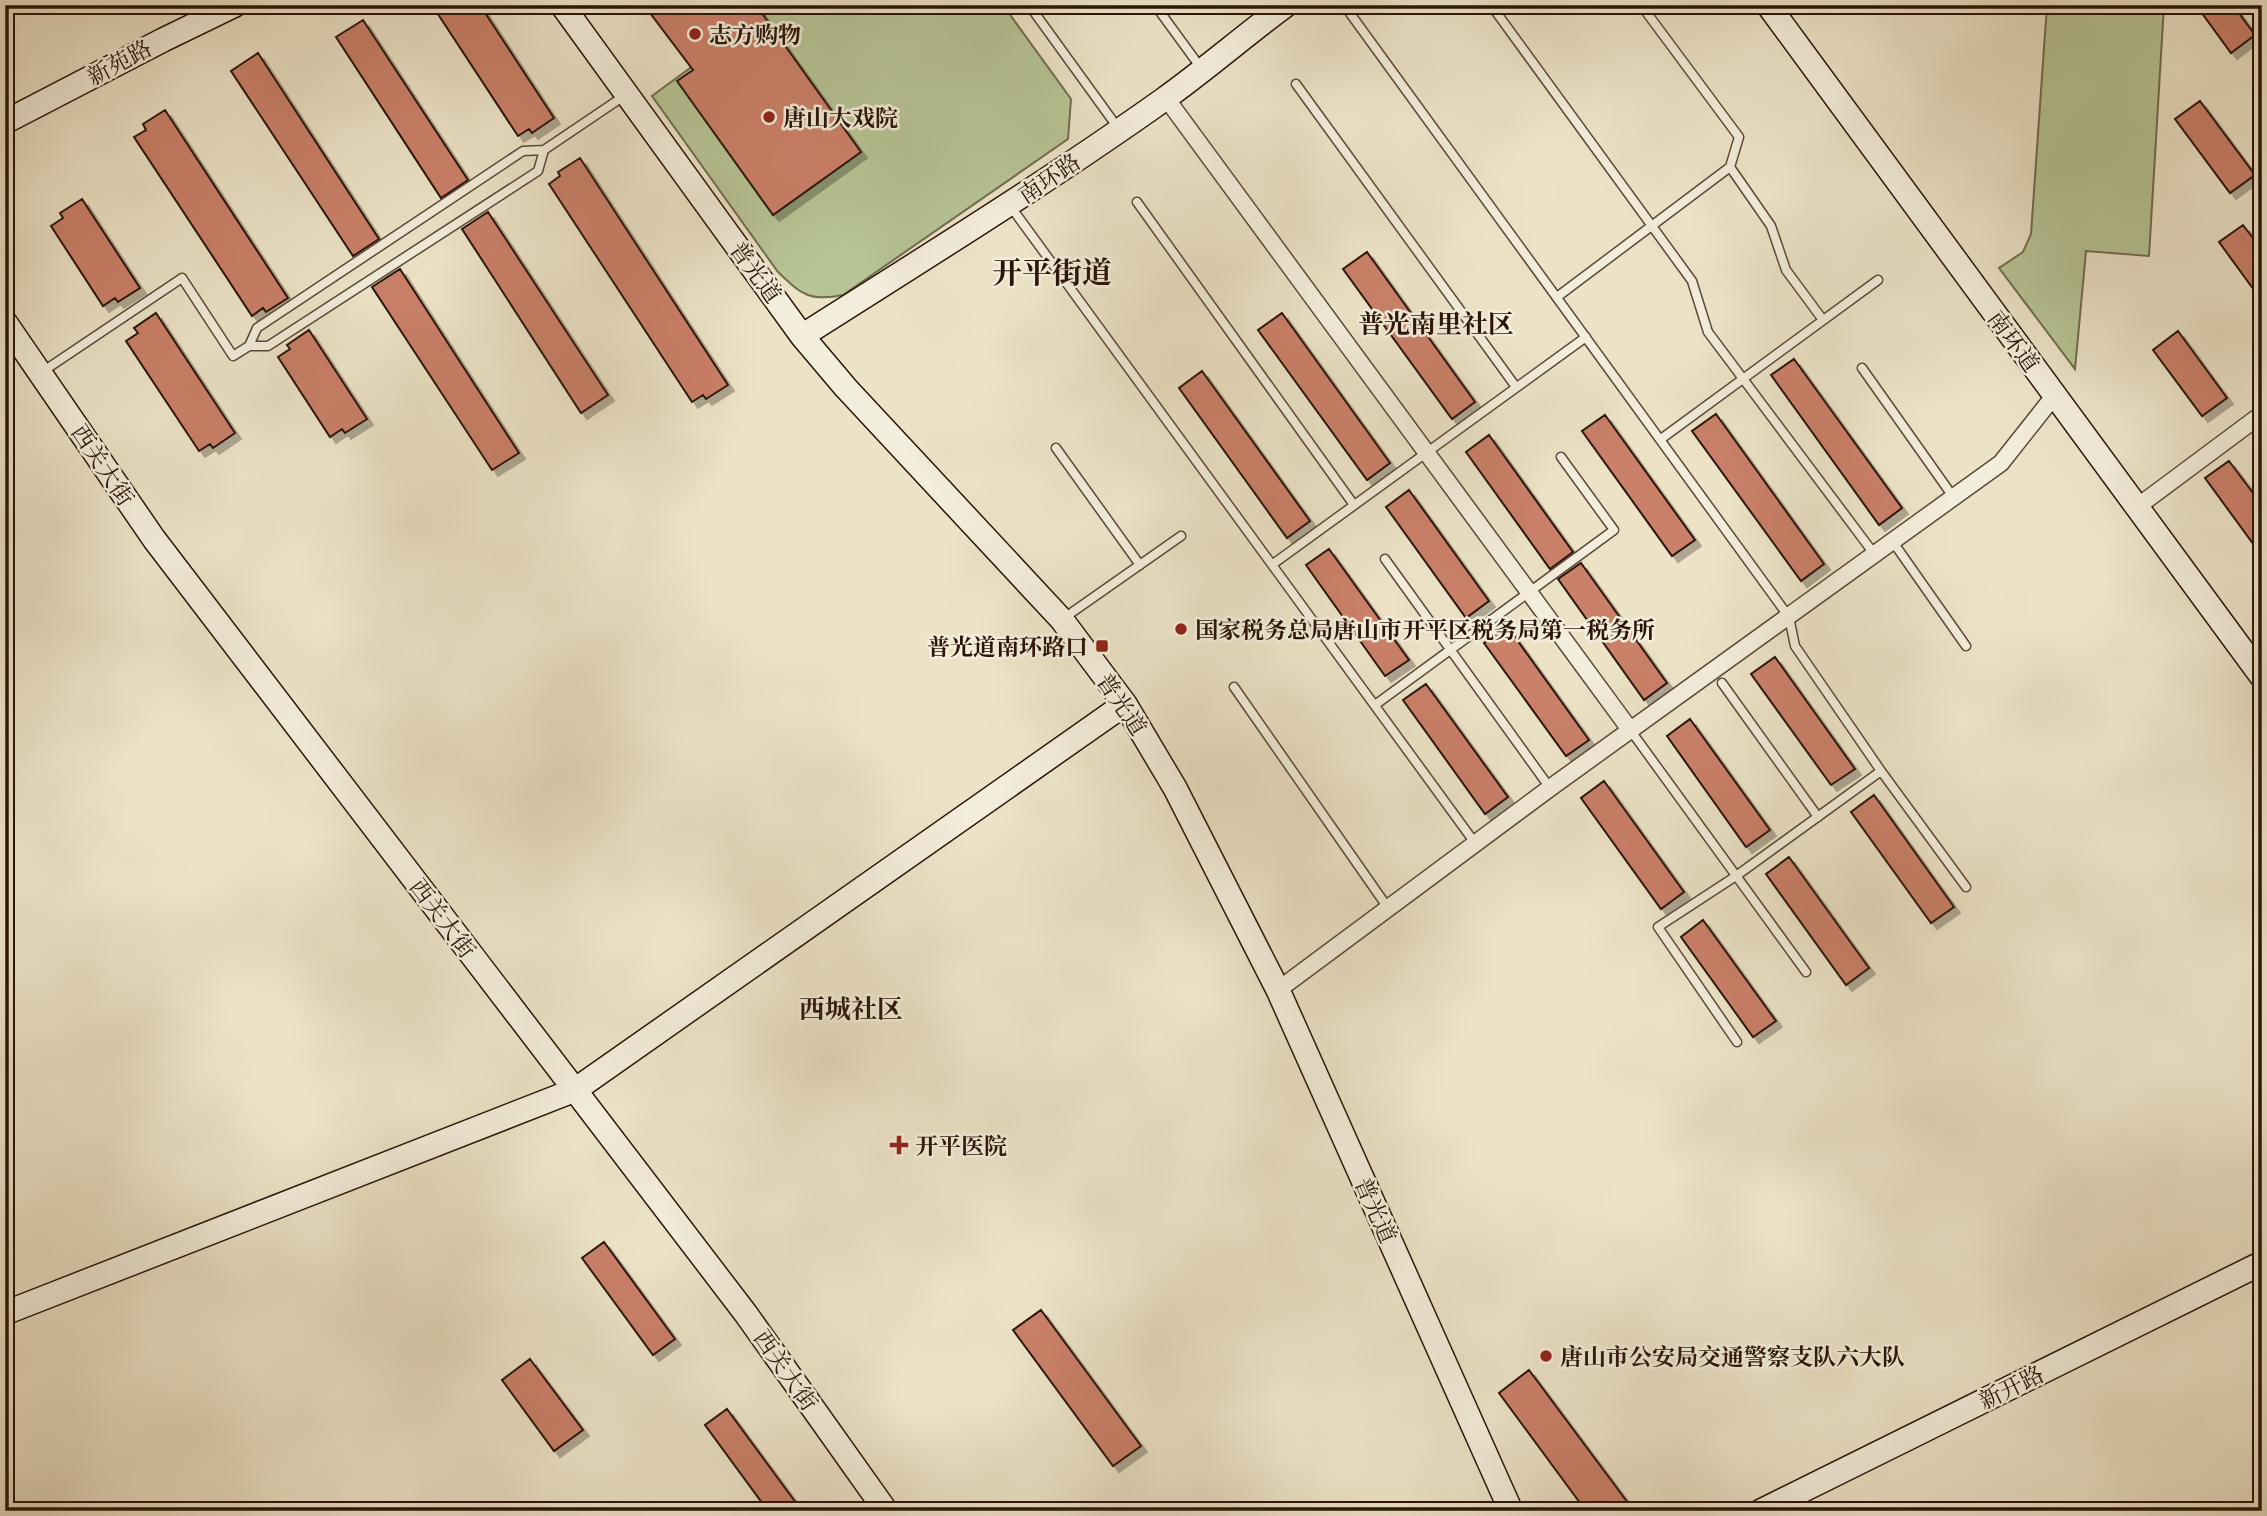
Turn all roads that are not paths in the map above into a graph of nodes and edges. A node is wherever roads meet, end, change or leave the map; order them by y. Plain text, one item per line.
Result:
1 (235, 5) edge
2 (562, 5) edge
3 (1029, 5) edge
4 (1155, 5) edge
5 (1345, 5) edge
6 (1491, 5) edge
7 (1641, 5) edge
8 (1768, 5) edge
9 (1283, 6) edge
10 (1203, 70) junction
11 (1296, 84) dead end
12 (626, 94) junction
13 (1166, 98) junction
14 (5, 122) edge
15 (1120, 130) junction
16 (544, 150) junction
17 (1730, 167) junction
18 (1137, 202) dead end
19 (1009, 205) junction
20 (1652, 226) junction
21 (1878, 280) dead end
22 (1557, 297) junction
23 (1823, 320) junction
24 (5, 322) edge
25 (802, 336) junction
26 (1586, 337) junction
27 (249, 346) junction
28 (1862, 368) dead end
29 (40, 373) junction
30 (1743, 379) junction
31 (1516, 387) junction
32 (2054, 396) junction
33 (2262, 414) edge
34 (1661, 439) junction
35 (1056, 448) dead end
36 (1426, 453) junction
37 (1561, 457) dead end
38 (1954, 498) junction
39 (1354, 505) junction
40 (2137, 507) junction
41 (1181, 536) dead end
42 (1893, 542) junction
43 (1875, 555) junction
44 (1385, 559) dead end
45 (1273, 564) junction
46 (1140, 565) junction
47 (1529, 592) junction
48 (1789, 617) junction
49 (1062, 620) junction
50 (1966, 646) dead end
51 (1451, 649) junction
52 (2262, 677) edge
53 (1722, 683) dead end
54 (1234, 687) dead end
55 (1125, 704) junction
56 (1375, 705) junction
57 (1631, 732) junction
58 (1881, 771) junction
59 (1550, 788) junction
60 (1818, 817) junction
61 (1475, 843) junction
62 (1736, 876) junction
63 (1966, 887) dead end
64 (1388, 908) junction
65 (1806, 972) dead end
66 (1278, 990) junction
67 (1737, 1042) dead end
68 (575, 1090) junction
69 (2262, 1263) edge
70 (5, 1313) edge
71 (886, 1511) edge
72 (1511, 1511) edge
73 (1761, 1511) edge

1 - 14 street, 新苑路
2 - 12 street, 普光道
3 - 15 lane
4 - 10 lane
5 - 22 lane
6 - 20 lane
7 - 17 lane
8 - 32 street, 南环道
9 - 10 street, 南环路
10 - 13 street, 南环路
11 - 31 lane
12 - 16 lane
12 - 25 street, 普光道
13 - 15 street, 南环路
13 - 36 street
15 - 19 street, 南环路
16 - 27 lane
16 - 27 lane
17 - 20 lane
17 - 23 lane
18 - 39 lane
19 - 25 street, 南环路
19 - 45 lane
20 - 22 lane
20 - 30 lane
21 - 23 lane
22 - 26 lane
23 - 30 lane
24 - 29 street, 西关大街
25 - 49 street, 普光道
26 - 31 lane
26 - 34 lane
27 - 29 lane
28 - 38 lane
29 - 68 street, 西关大街
30 - 34 lane
30 - 43 lane
31 - 36 lane
32 - 38 street
32 - 40 street, 南环道
33 - 40 street
34 - 48 lane
35 - 46 lane
36 - 39 lane
36 - 47 street
37 - 47 lane
38 - 42 street
39 - 45 lane
40 - 52 street, 南环道
41 - 46 lane
42 - 43 street
42 - 50 lane
43 - 48 street
44 - 51 lane
45 - 56 lane
46 - 49 lane
47 - 51 lane
47 - 57 street
48 - 57 street
48 - 58 lane
49 - 55 street, 普光道
51 - 56 lane
51 - 59 lane
53 - 60 lane
54 - 64 lane
55 - 66 street, 普光道
55 - 68 street
56 - 61 lane
57 - 59 street
57 - 62 lane
58 - 60 lane
58 - 63 lane
59 - 61 street
60 - 62 lane
61 - 64 street
62 - 65 lane
62 - 67 lane
64 - 66 street
66 - 72 street, 普光道
68 - 70 street
68 - 71 street, 西关大街
69 - 73 street, 新开路

